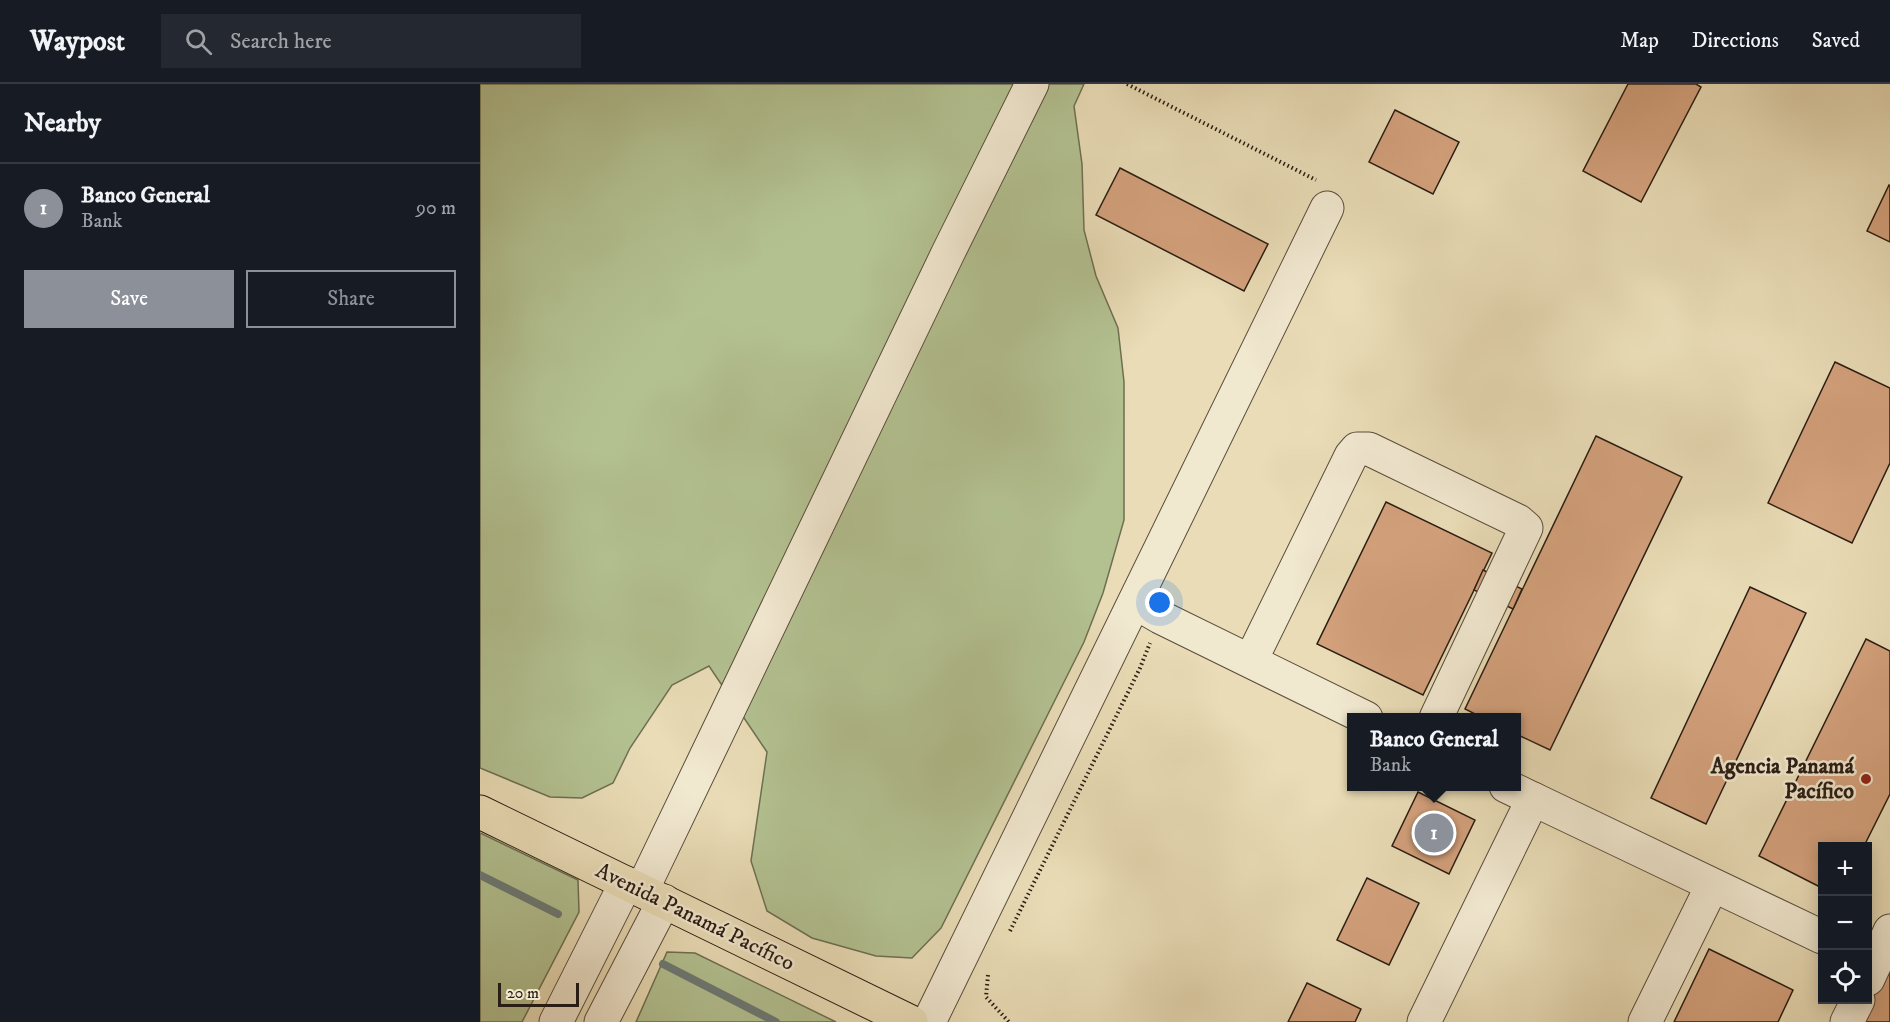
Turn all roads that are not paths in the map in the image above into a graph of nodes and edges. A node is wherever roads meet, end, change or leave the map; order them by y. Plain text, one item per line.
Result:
1 (1032, 84) edge
2 (1327, 208) dead end
3 (1148, 610) junction
4 (1251, 660) junction
5 (1358, 713) edge
6 (1438, 713) edge
7 (1520, 793) edge
8 (480, 812) edge
9 (1712, 886) junction
10 (644, 892) junction
11 (1890, 931) edge
12 (1818, 935) edge
13 (1872, 962) edge
14 (1856, 1004) edge
15 (556, 1022) edge
16 (601, 1022) edge
17 (911, 1022) edge
18 (929, 1022) edge
19 (1424, 1022) edge
20 (1645, 1022) edge
21 (1847, 1022) edge

1 - 10 street
2 - 3 street
3 - 4 street
3 - 18 street
4 - 5 street
4 - 6 street
7 - 9 street
7 - 19 street
8 - 10 main road, Avenida Panamá Pacífico
9 - 12 street
9 - 20 street
10 - 15 street
10 - 16 street
10 - 17 main road, Avenida Panamá Pacífico
11 - 13 street
14 - 21 street

